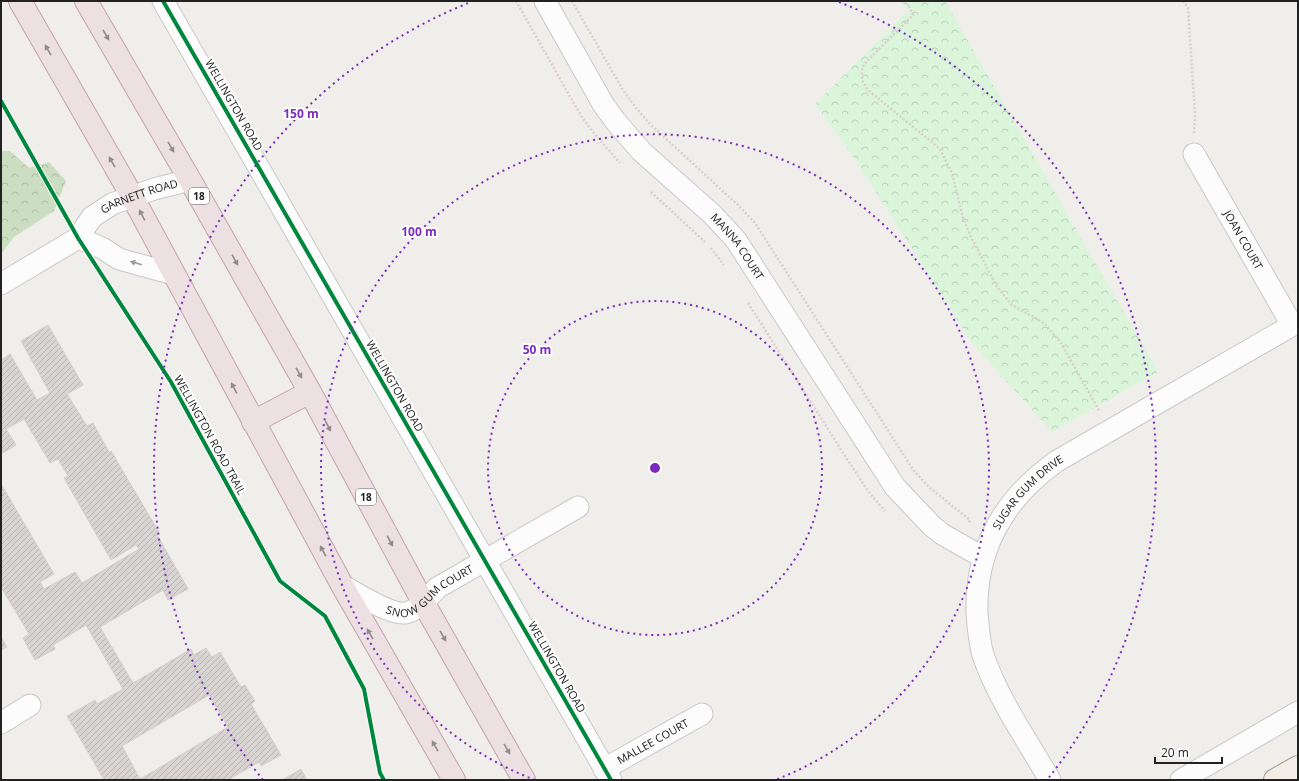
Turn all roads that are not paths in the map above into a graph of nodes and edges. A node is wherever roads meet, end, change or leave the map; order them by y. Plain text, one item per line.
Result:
1 (20, 1) edge
2 (86, 1) edge
3 (163, 1) edge
4 (545, 1) edge
5 (1194, 154) road end
6 (190, 180) junction
7 (132, 196) junction
8 (78, 238) junction
9 (173, 274) junction
10 (1, 284) edge
11 (1295, 324) edge
12 (310, 392) junction
13 (253, 422) junction
14 (578, 507) dead end
15 (986, 551) junction
16 (486, 561) junction
17 (342, 585) junction
18 (423, 602) junction
19 (30, 705) dead end
20 (1298, 712) edge
21 (702, 714) dead end
22 (1, 723) edge
23 (1298, 766) edge
24 (608, 774) edge
25 (454, 780) edge
26 (524, 780) edge
27 (1050, 780) edge
28 (1181, 780) edge
29 (1275, 780) edge

7 -> 1 highway
2 -> 6 highway, 18
3 - 16 street, WELLINGTON ROAD
4 - 15 street, MANNA COURT
5 - 11 street, JOAN COURT
6 - 7 street, GARNETT ROAD
6 -> 12 highway, 18
7 - 8 street, GARNETT ROAD
9 -> 7 highway
9 -> 8 street
8 - 10 street, GARNETT ROAD
13 -> 9 highway
11 - 15 street, SUGAR GUM DRIVE
12 - 13 highway
12 -> 18 highway, 18
17 -> 13 highway
14 - 16 street, SNOW GUM COURT
15 - 27 street, SUGAR GUM DRIVE
16 - 18 street, SNOW GUM COURT
16 - 24 street, WELLINGTON ROAD
17 - 18 street, SNOW GUM COURT
25 -> 17 highway
18 -> 26 highway, 18
19 - 22 street
20 - 28 street
21 - 24 street, MALLEE COURT
23 - 29 main road

